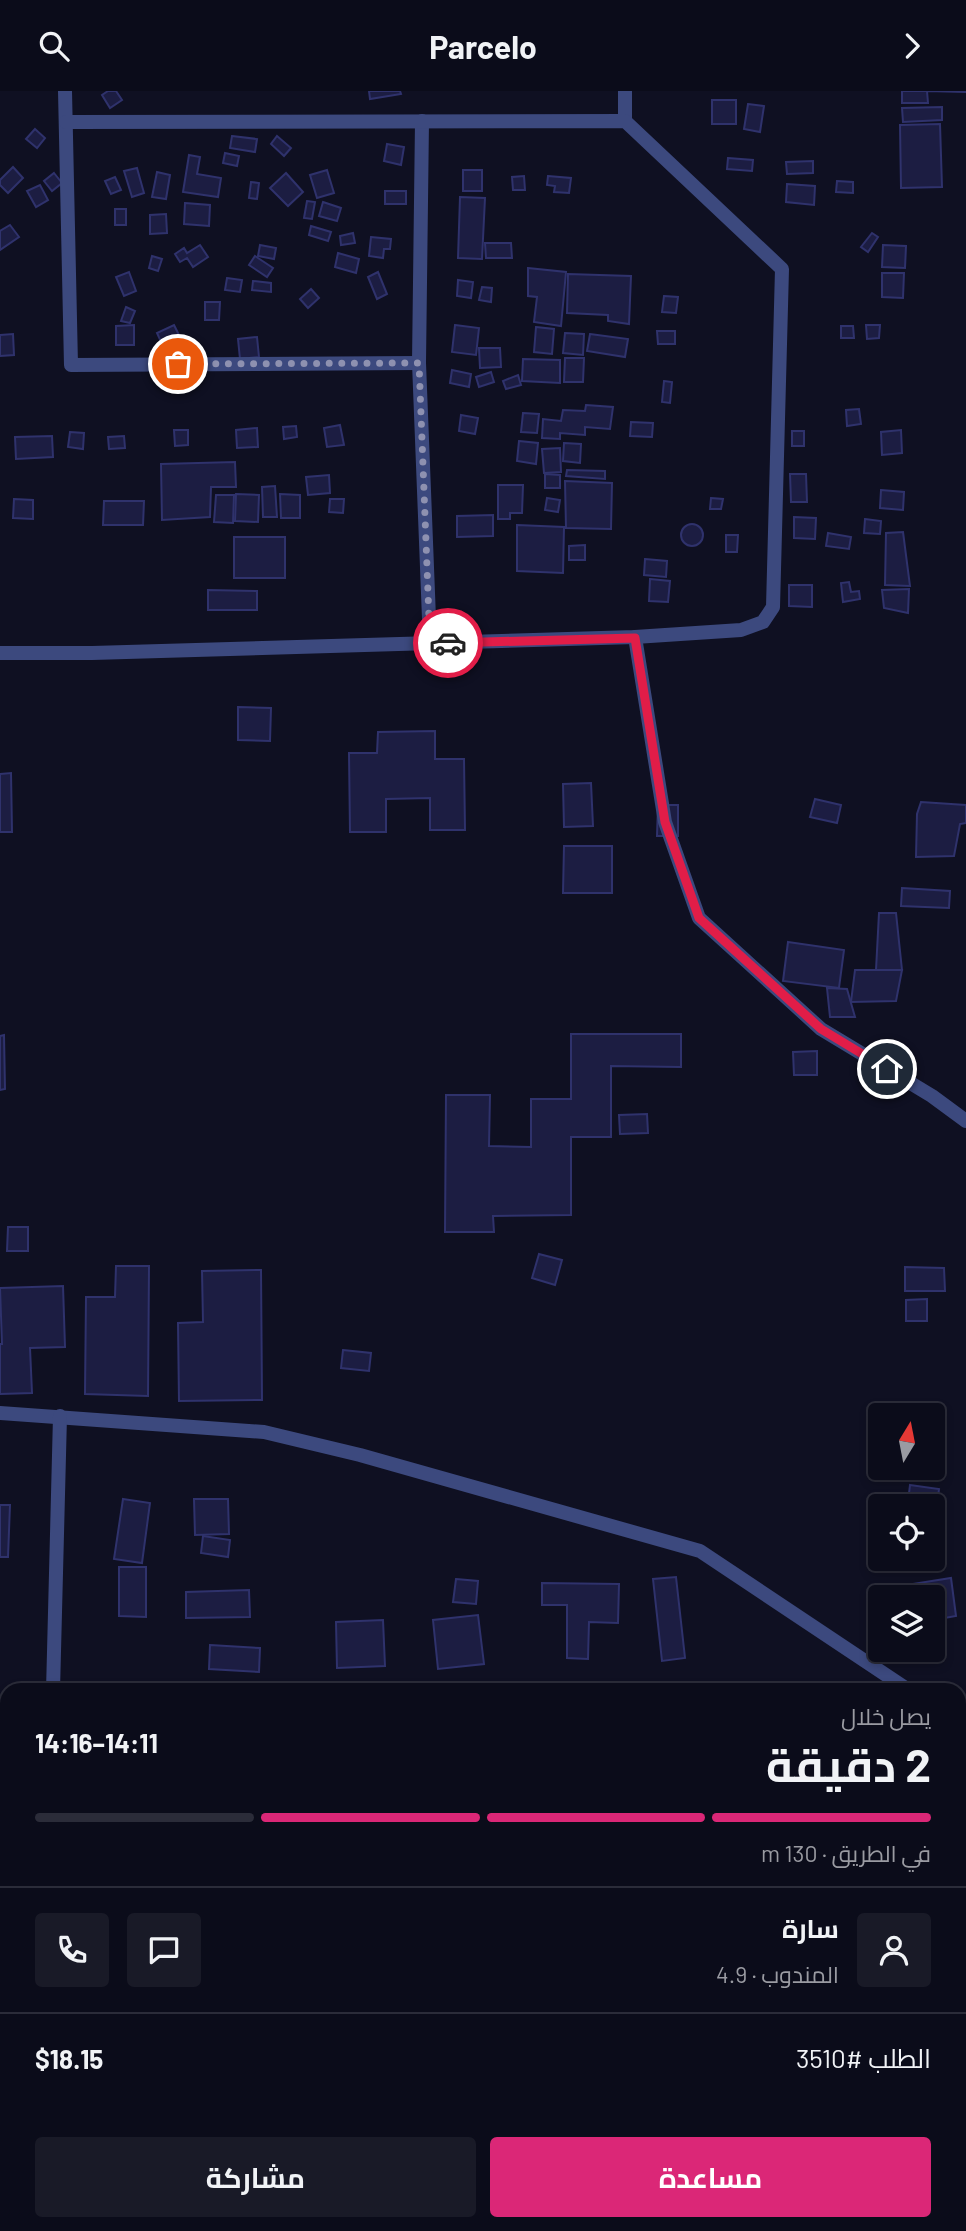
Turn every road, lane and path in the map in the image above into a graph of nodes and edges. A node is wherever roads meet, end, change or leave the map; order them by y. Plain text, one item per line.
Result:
1 (65, 91) edge
2 (625, 91) edge
3 (422, 121) junction
4 (625, 121) junction
5 (66, 122) junction
6 (419, 363) junction
7 (635, 638) junction
8 (430, 644) junction
9 (0, 653) edge
10 (966, 1121) edge
11 (0, 1413) edge
12 (60, 1416) junction
13 (53, 1683) edge
14 (898, 1683) edge

1 - 5 street
2 - 4 street
3 - 4 street
3 - 5 street
3 - 6 street
4 - 7 street
5 - 6 street
6 - 8 street
7 - 8 street
7 - 10 street
8 - 9 street
11 - 12 street
12 - 13 street
12 - 14 street

